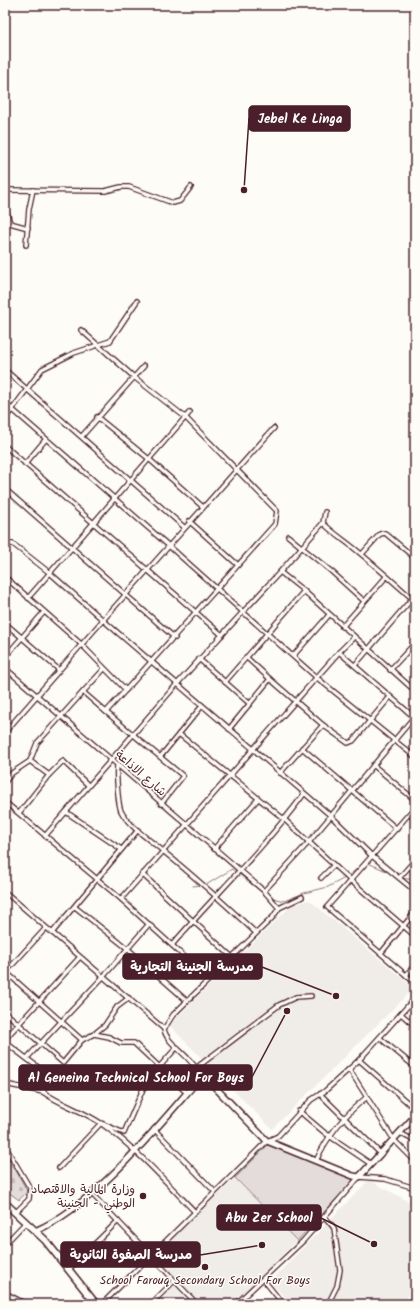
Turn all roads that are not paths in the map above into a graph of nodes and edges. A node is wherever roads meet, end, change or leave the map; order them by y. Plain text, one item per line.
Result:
1 (191, 187) dead end
2 (5, 190) edge
3 (34, 190) junction
4 (5, 206) edge
5 (28, 228) junction
6 (26, 245) dead end
7 (137, 302) dead end
8 (81, 330) dead end
9 (98, 345) junction
10 (144, 366) dead end
11 (5, 370) edge
12 (134, 377) junction
13 (26, 388) junction
14 (5, 403) edge
15 (11, 408) junction
16 (190, 412) dead end
17 (97, 417) junction
18 (185, 417) junction
19 (5, 418) edge
20 (274, 428) dead end
21 (82, 436) junction
22 (46, 439) junction
23 (5, 446) edge
24 (150, 459) junction
25 (25, 464) junction
26 (236, 470) junction
27 (132, 479) junction
28 (5, 489) edge
29 (115, 499) junction
30 (203, 507) junction
31 (325, 512) dead end
32 (189, 522) junction
33 (94, 523) junction
34 (323, 523) junction
35 (184, 527) junction
36 (288, 536) dead end
37 (5, 544) edge
38 (169, 546) junction
39 (302, 547) junction
40 (72, 548) junction
41 (362, 554) junction
42 (415, 558) edge
43 (238, 565) junction
44 (148, 569) junction
45 (280, 572) junction
46 (50, 573) junction
47 (5, 577) edge
48 (386, 577) junction
49 (217, 589) junction
50 (304, 591) junction
51 (126, 594) junction
52 (28, 598) junction
53 (414, 598) edge
54 (364, 601) junction
55 (44, 612) junction
56 (243, 612) junction
57 (196, 613) junction
58 (329, 615) junction
59 (103, 620) junction
60 (5, 623) edge
61 (342, 627) junction
62 (267, 633) junction
63 (222, 635) junction
64 (22, 637) junction
65 (354, 637) junction
66 (174, 638) junction
67 (415, 643) edge
68 (81, 644) junction
69 (368, 650) junction
70 (340, 652) junction
71 (293, 656) junction
72 (5, 657) edge
73 (246, 657) junction
74 (199, 659) junction
75 (152, 663) junction
76 (355, 665) junction
77 (5, 668) edge
78 (58, 669) junction
79 (104, 669) junction
80 (390, 670) junction
81 (10, 673) junction
82 (316, 676) junction
83 (5, 679) edge
84 (270, 679) junction
85 (225, 682) junction
86 (177, 684) junction
87 (126, 690) junction
88 (415, 691) edge
89 (83, 692) junction
90 (36, 695) junction
91 (390, 697) junction
92 (297, 700) junction
93 (250, 704) junction
94 (202, 706) junction
95 (106, 712) junction
96 (60, 716) junction
97 (415, 717) edge
98 (369, 720) junction
99 (323, 724) junction
100 (229, 729) junction
101 (5, 732) edge
102 (179, 734) junction
103 (134, 735) junction
104 (394, 740) junction
105 (302, 748) junction
106 (253, 751) junction
107 (160, 756) junction
108 (415, 757) edge
109 (110, 760) junction
110 (30, 761) junction
111 (373, 765) junction
112 (117, 766) junction
113 (280, 773) junction
114 (49, 775) junction
115 (231, 777) junction
116 (5, 782) edge
117 (88, 785) junction
118 (352, 790) junction
119 (304, 794) junction
120 (258, 799) junction
121 (415, 800) edge
122 (5, 802) edge
123 (161, 804) junction
124 (415, 807) edge
125 (66, 812) junction
126 (19, 814) junction
127 (331, 816) junction
128 (285, 820) junction
129 (187, 826) junction
130 (397, 829) junction
131 (138, 830) junction
132 (45, 836) junction
133 (309, 842) junction
134 (121, 849) junction
135 (214, 849) junction
136 (163, 851) junction
137 (372, 856) junction
138 (415, 860) edge
139 (334, 865) junction
140 (240, 871) junction
141 (142, 874) junction
142 (321, 878) dead end
143 (400, 878) junction
144 (97, 879) junction
145 (350, 880) junction
146 (264, 891) junction
147 (415, 891) edge
148 (5, 892) edge
149 (216, 896) junction
150 (302, 897) dead end
151 (121, 899) junction
152 (75, 907) junction
153 (279, 908) junction
154 (415, 912) edge
155 (193, 921) junction
156 (149, 924) junction
157 (404, 926) junction
158 (46, 928) junction
159 (52, 933) junction
160 (256, 933) junction
161 (415, 936) edge
162 (172, 945) junction
163 (128, 949) junction
164 (381, 953) junction
165 (232, 957) junction
166 (80, 958) junction
167 (415, 965) edge
168 (5, 972) edge
169 (406, 975) junction
170 (103, 977) junction
171 (209, 979) junction
172 (415, 983) edge
173 (311, 996) dead end
174 (129, 998) junction
175 (415, 998) edge
176 (40, 1001) junction
177 (187, 1001) junction
178 (5, 1012) edge
179 (401, 1014) junction
180 (62, 1021) junction
181 (18, 1024) junction
182 (415, 1026) edge
183 (164, 1029) junction
184 (94, 1034) junction
185 (380, 1038) junction
186 (82, 1040) junction
187 (5, 1042) edge
188 (40, 1043) junction
189 (177, 1047) junction
190 (27, 1058) junction
191 (359, 1060) junction
192 (158, 1067) junction
193 (415, 1067) edge
194 (349, 1069) junction
195 (197, 1070) junction
196 (5, 1084) edge
197 (43, 1092) junction
198 (187, 1093) junction
199 (320, 1094) junction
200 (367, 1097) junction
201 (415, 1109) edge
202 (300, 1111) junction
203 (415, 1116) edge
204 (343, 1117) junction
205 (101, 1123) junction
206 (154, 1129) junction
207 (124, 1133) junction
208 (400, 1133) junction
209 (328, 1136) junction
210 (394, 1140) junction
211 (123, 1141) junction
212 (267, 1141) junction
213 (415, 1141) edge
214 (5, 1146) edge
215 (135, 1150) junction
216 (380, 1152) junction
217 (316, 1161) junction
218 (415, 1161) edge
219 (370, 1164) junction
220 (59, 1168) dead end
221 (359, 1177) junction
222 (415, 1188) edge
223 (215, 1192) junction
224 (92, 1193) junction
225 (5, 1203) edge
226 (16, 1212) junction
227 (195, 1212) junction
228 (325, 1217) junction
229 (118, 1221) junction
230 (27, 1222) junction
231 (35, 1231) junction
232 (5, 1244) edge
233 (150, 1256) junction
234 (69, 1269) junction
235 (263, 1279) junction
236 (174, 1281) junction
237 (5, 1294) edge
238 (5, 1299) edge
239 (414, 1300) edge
240 (281, 1303) edge
241 (14, 1304) edge
242 (24, 1304) edge
243 (96, 1304) edge
244 (102, 1304) edge
245 (151, 1304) edge
246 (197, 1304) edge
247 (236, 1304) edge
248 (328, 1304) edge
249 (410, 1304) edge

1 - 3 street
2 - 3 street
3 - 5 street
4 - 5 street
5 - 6 street
7 - 9 street
8 - 9 street
9 - 12 street
9 - 13 street
10 - 12 street
11 - 13 street
12 - 17 street
12 - 18 street
13 - 15 street
13 - 21 street
14 - 15 street
15 - 19 street
15 - 22 street
16 - 18 street
17 - 21 street
17 - 24 street
18 - 24 street
18 - 26 street
20 - 26 street
21 - 27 street
22 - 25 street
22 - 29 street
23 - 25 street
24 - 27 street
24 - 30 street
25 - 33 street
26 - 30 street
26 - 43 street
27 - 29 street
27 - 35 street
28 - 40 street
29 - 33 street
29 - 38 street
30 - 32 street
31 - 34 street
32 - 35 street
32 - 43 street
33 - 40 street
33 - 44 street
34 - 39 street
34 - 41 street
35 - 38 street
36 - 39 street
37 - 46 street
38 - 44 street
38 - 49 street
39 - 45 street
39 - 54 street
40 - 46 street
40 - 51 street
41 - 42 street
41 - 48 street
43 - 49 street
44 - 51 street
44 - 57 street
45 - 50 street
45 - 56 street
46 - 52 street
46 - 59 street
47 - 52 street
48 - 53 street
48 - 54 street
49 - 56 street
49 - 57 street
50 - 58 street
50 - 62 street
51 - 59 street
51 - 66 street
52 - 55 street
53 - 69 street
54 - 61 street
55 - 64 street
55 - 68 street
56 - 62 street
56 - 63 street
57 - 63 street
57 - 66 street
58 - 61 street
58 - 71 street
59 - 68 street
59 - 75 street
60 - 64 street
61 - 65 street
62 - 71 street
62 - 73 street
63 - 74 street
64 - 72 street
64 - 78 street
65 - 69 street
65 - 70 street
66 - 75 street
67 - 80 street
68 - 78 street
68 - 79 street
69 - 76 street
69 - 80 street
70 - 76 street
70 - 82 street
71 - 82 street
73 - 84 street
73 - 85 street
74 - 85 street
74 - 86 street
75 - 86 street
75 - 87 street
76 - 91 street
77 - 81 street, شارع الاذاعة
78 - 90 street
79 - 87 street
79 - 89 street
80 - 88 street
81 - 83 street
81 - 90 street, شارع الاذاعة
82 - 92 street
82 - 98 street
84 - 92 street
84 - 93 street
85 - 93 street
86 - 94 street
86 - 103 street
87 - 95 street
89 - 95 street
89 - 96 street
90 - 96 street, شارع الاذاعة
90 - 101 street
91 - 97 street
91 - 98 street
92 - 99 street
92 - 106 street
93 - 100 street
94 - 100 street
94 - 102 street
95 - 103 street
96 - 109 street, شارع الاذاعة
96 - 110 street
97 - 104 street
98 - 99 street
98 - 104 street
99 - 105 street
100 - 106 street
102 - 107 street
102 - 115 street
103 - 107 street
103 - 109 street
104 - 108 street
104 - 111 street
105 - 113 street
105 - 118 street
106 - 113 street
106 - 115 street
107 - 123 street
109 - 112 street, شارع الاذاعة
109 - 117 street
110 - 114 street
110 - 116 street
111 - 118 street
111 - 121 street
112 - 123 street, شارع الاذاعة
112 - 131 street
113 - 119 street
114 - 117 street
114 - 126 street
115 - 120 street
115 - 129 street
117 - 125 street
118 - 127 street
118 - 130 street
119 - 127 street
119 - 128 street
120 - 128 street
120 - 135 street
122 - 126 street
123 - 129 street, شارع الاذاعة
124 - 130 street
125 - 132 street
125 - 134 street
126 - 132 street
127 - 133 street
127 - 137 street
128 - 133 street
128 - 140 street
129 - 135 street, شارع الاذاعة
129 - 136 street
130 - 137 street
131 - 134 street
131 - 136 street
132 - 144 street
133 - 139 street
133 - 146 street
134 - 144 street
135 - 140 street, شارع الاذاعة
136 - 141 street
136 - 149 street
137 - 143 street
137 - 145 street
138 - 143 street
139 - 142 street
139 - 145 street
140 - 146 street, شارع الاذاعة
140 - 149 street
141 - 151 street
141 - 155 street
143 - 147 street
144 - 151 street
144 - 152 street
145 - 157 street
145 - 164 street
146 - 153 street, شارع الاذاعة
148 - 158 street
149 - 155 street
149 - 160 street
150 - 153 street
151 - 156 street
152 - 159 street
152 - 163 street
153 - 160 street
154 - 157 street
155 - 162 street
155 - 165 street
156 - 162 street
156 - 163 street
157 - 161 street
157 - 164 street
158 - 159 street
158 - 168 street
159 - 166 street
160 - 165 street
162 - 171 street
163 - 170 street
163 - 177 street
164 - 169 street
165 - 171 street
166 - 170 street
166 - 176 street
167 - 169 street
168 - 176 street
169 - 172 street
170 - 174 street
170 - 180 street
171 - 177 street
173 - 195 street
174 - 183 street
174 - 184 street
175 - 179 street
176 - 180 street
176 - 181 street
177 - 183 street
178 - 181 street
179 - 182 street
179 - 185 street
180 - 186 street
180 - 188 street
181 - 187 street
181 - 188 street
183 - 189 street
184 - 186 street
184 - 192 street
185 - 191 street
185 - 193 street
186 - 188 street
187 - 190 street
188 - 190 street
189 - 192 street
189 - 195 street
190 - 197 street
191 - 194 street
191 - 201 street
192 - 198 street
192 - 207 street
194 - 199 street
194 - 200 street
195 - 198 main road
195 - 212 main road
196 - 197 street
197 - 205 street
198 - 206 main road
199 - 202 street
199 - 204 street
200 - 204 street
200 - 210 street
202 - 209 street
202 - 212 street
203 - 208 main road
204 - 209 street
204 - 216 street
205 - 207 street
205 - 211 street
205 - 220 street
206 - 215 main road
206 - 223 street
207 - 211 street
208 - 210 main road
208 - 213 street
209 - 217 street
209 - 219 street
210 - 216 main road
210 - 218 street
211 - 215 street
212 - 217 main road
212 - 223 street
214 - 226 street
215 - 224 main road
215 - 227 street
216 - 219 main road
217 - 221 main road
219 - 221 main road
221 - 222 street
221 - 228 street
223 - 227 street
224 - 229 street
224 - 231 main road
225 - 226 highway
226 - 230 highway
227 - 233 street
228 - 235 street
228 - 248 street
229 - 233 street
229 - 234 street
230 - 231 highway
230 - 232 street
231 - 234 highway
233 - 236 street
233 - 244 street
234 - 243 highway
235 - 240 street
235 - 247 street
236 - 245 street
236 - 246 street
237 - 242 main road
238 - 241 street
239 - 249 street

